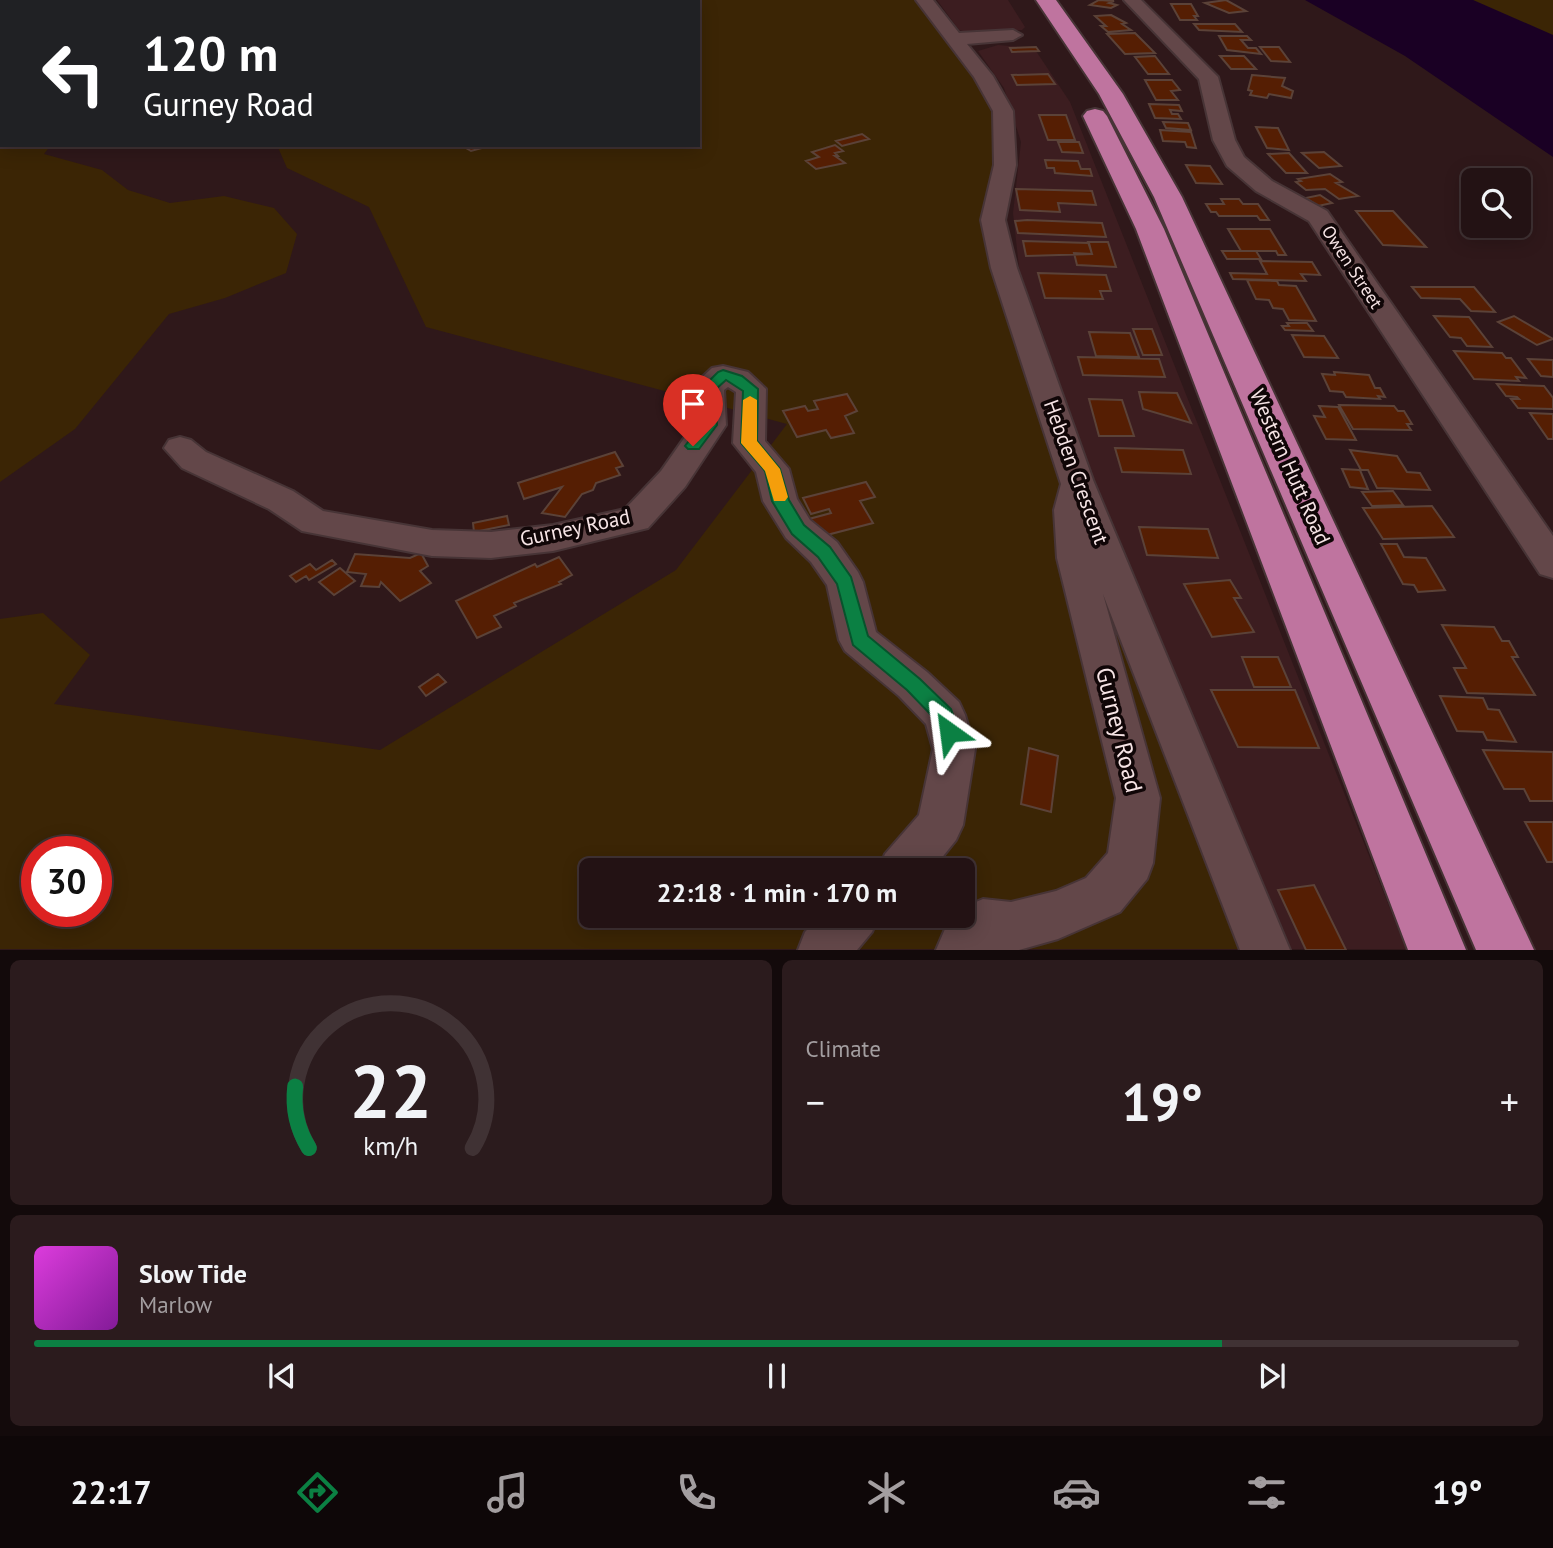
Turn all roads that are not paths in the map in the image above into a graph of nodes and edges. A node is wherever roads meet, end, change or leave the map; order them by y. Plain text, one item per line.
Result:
1 (924, 0) edge
2 (1024, 0) edge
3 (1046, 0) edge
4 (1132, 0) edge
5 (1013, 35) dead end
6 (956, 39) junction
7 (180, 448) dead end
8 (1076, 480) junction
9 (1553, 564) edge
10 (912, 858) edge
11 (843, 928) edge
12 (823, 950) edge
13 (961, 950) edge
14 (1265, 950) edge
15 (1437, 950) edge
16 (1505, 950) edge

1 - 6 street, Hebden Crescent
2 - 15 highway, Western Hutt Road
3 - 16 highway, Western Hutt Road
4 - 9 street, Owen Street
5 - 6 street
6 - 8 street, Hebden Crescent
7 - 10 street, Gurney Road
8 - 13 street, Gurney Road
8 - 14 street, Hebden Crescent
11 - 12 street

